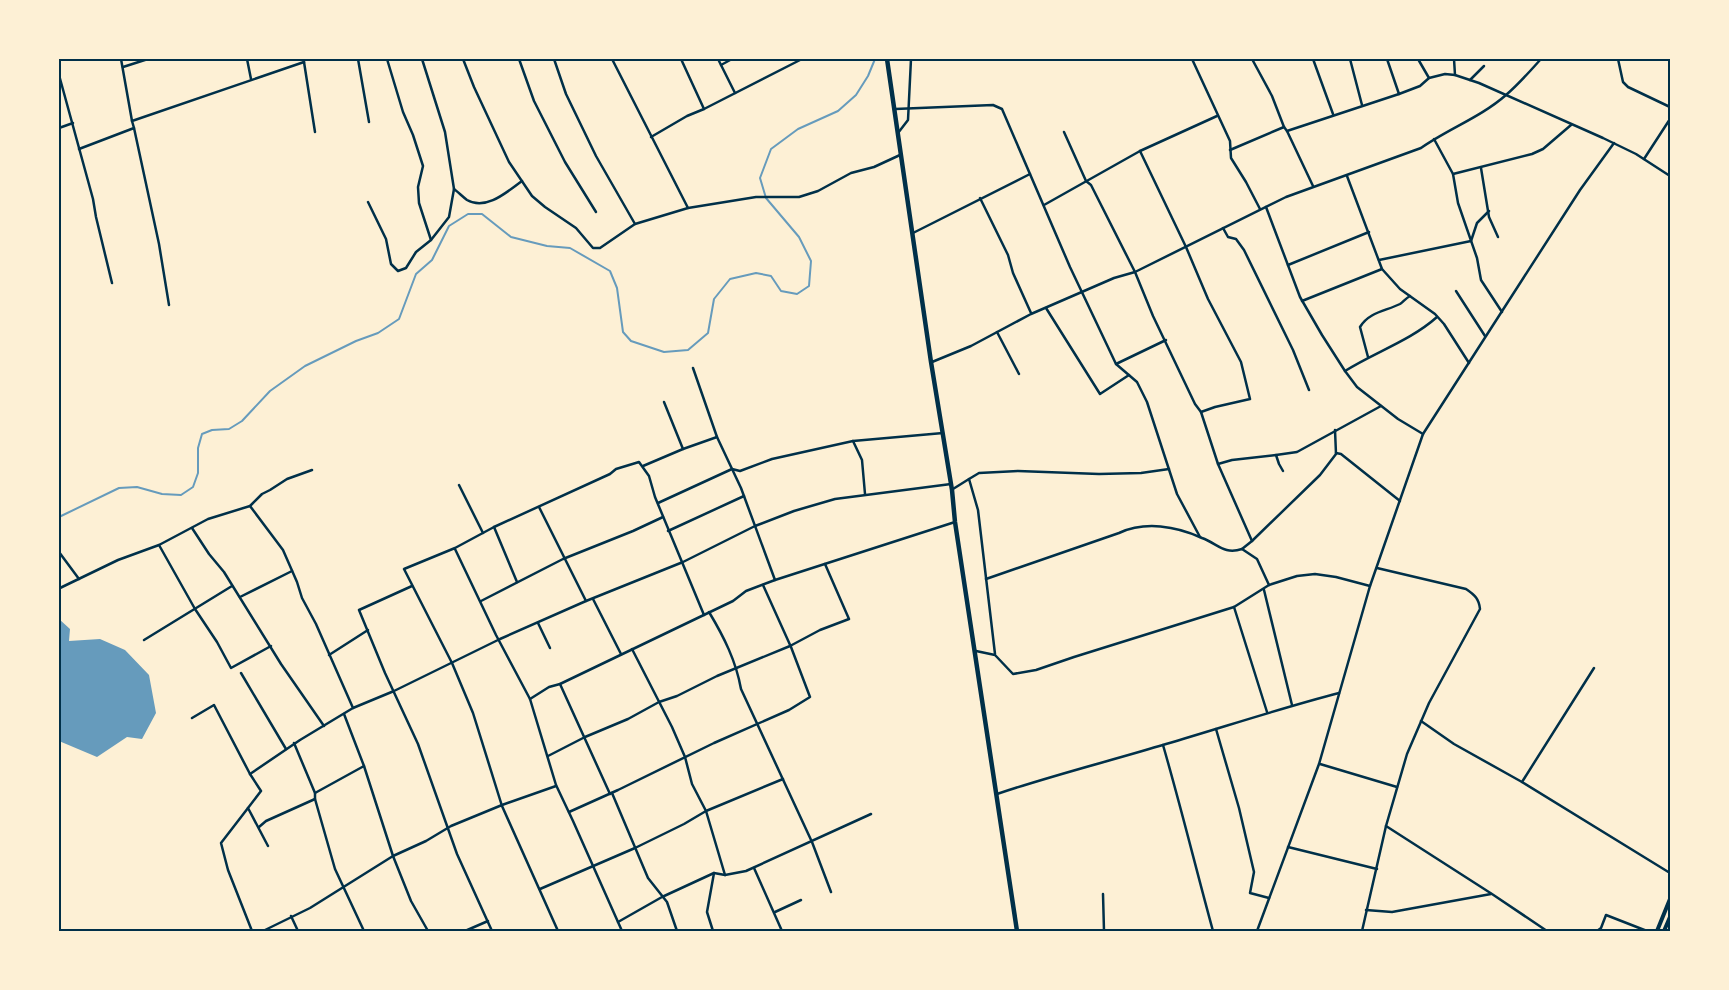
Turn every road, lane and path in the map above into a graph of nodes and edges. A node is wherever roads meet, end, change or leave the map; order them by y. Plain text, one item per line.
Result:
1 (121, 59) edge
2 (148, 59) edge
3 (247, 59) edge
4 (358, 59) edge
5 (387, 59) edge
6 (422, 59) edge
7 (463, 59) edge
8 (519, 59) edge
9 (554, 59) edge
10 (612, 59) edge
11 (681, 59) edge
12 (718, 59) edge
13 (732, 59) edge
14 (802, 59) edge
15 (887, 59) edge
16 (911, 59) edge
17 (1192, 59) edge
18 (1252, 59) edge
19 (1313, 59) edge
20 (1350, 59) edge
21 (1387, 59) edge
22 (1418, 59) edge
23 (1454, 59) edge
24 (1541, 59) edge
25 (1618, 59) edge
26 (303, 61) edge
27 (721, 65) junction
28 (1484, 66) dead end
29 (123, 67) junction
30 (59, 75) edge
31 (1455, 75) junction
32 (1428, 78) junction
33 (251, 80) junction
34 (1470, 80) junction
35 (735, 93) junction
36 (1399, 94) junction
37 (1506, 96) junction
38 (1362, 105) junction
39 (1670, 107) edge
40 (908, 108) junction
41 (704, 109) junction
42 (895, 109) junction
43 (1333, 114) junction
44 (1217, 116) junction
45 (1670, 119) edge
46 (132, 122) junction
47 (369, 122) dead end
48 (73, 123) junction
49 (1572, 124) junction
50 (1284, 127) junction
51 (59, 128) edge
52 (134, 128) junction
53 (1287, 131) junction
54 (315, 132) dead end
55 (1064, 132) dead end
56 (898, 133) junction
57 (650, 137) junction
58 (1434, 139) junction
59 (1614, 143) junction
60 (79, 150) junction
61 (1230, 150) junction
62 (1140, 151) junction
63 (901, 154) junction
64 (1644, 159) junction
65 (1481, 168) junction
66 (1030, 174) junction
67 (1453, 174) junction
68 (1347, 176) junction
69 (1670, 176) edge
70 (522, 181) junction
71 (1086, 181) junction
72 (1314, 186) junction
73 (454, 189) junction
74 (980, 198) junction
75 (368, 202) dead end
76 (1044, 205) junction
77 (1266, 207) junction
78 (688, 208) junction
79 (1260, 210) junction
80 (1489, 211) junction
81 (596, 212) dead end
82 (635, 224) junction
83 (1223, 228) junction
84 (1369, 232) junction
85 (912, 234) junction
86 (1498, 236) dead end
87 (430, 240) junction
88 (1471, 240) junction
89 (1186, 247) junction
90 (1379, 260) junction
91 (1288, 265) junction
92 (1382, 269) junction
93 (1134, 272) junction
94 (112, 283) dead end
95 (1456, 291) dead end
96 (1082, 292) junction
97 (1410, 295) junction
98 (1302, 300) junction
99 (168, 305) dead end
100 (1046, 307) junction
101 (1502, 312) junction
102 (1031, 314) junction
103 (1437, 317) junction
104 (997, 332) junction
105 (1486, 337) junction
106 (1166, 340) junction
107 (1368, 357) junction
108 (931, 362) junction
109 (1469, 363) junction
110 (1116, 364) junction
111 (693, 368) dead end
112 (1345, 371) junction
113 (1019, 374) dead end
114 (1129, 375) junction
115 (1309, 390) dead end
116 (664, 402) dead end
117 (1381, 406) junction
118 (1201, 412) junction
119 (1335, 430) junction
120 (943, 433) junction
121 (1423, 434) junction
122 (717, 437) junction
123 (853, 441) junction
124 (683, 449) junction
125 (1335, 453) junction
126 (1276, 455) junction
127 (1218, 464) junction
128 (643, 466) junction
129 (1169, 468) junction
130 (732, 469) junction
131 (312, 470) dead end
132 (1283, 471) dead end
133 (969, 479) junction
134 (950, 484) junction
135 (458, 486) dead end
136 (952, 490) junction
137 (864, 494) junction
138 (744, 496) junction
139 (1400, 501) junction
140 (658, 504) junction
141 (250, 506) junction
142 (538, 507) junction
143 (663, 517) junction
144 (955, 522) junction
145 (755, 526) junction
146 (494, 527) junction
147 (192, 528) junction
148 (668, 531) junction
149 (482, 532) junction
150 (1200, 537) junction
151 (1252, 541) junction
152 (159, 545) junction
153 (455, 548) junction
154 (1242, 549) junction
155 (59, 552) edge
156 (563, 559) junction
157 (683, 562) junction
158 (825, 564) junction
159 (1377, 568) junction
160 (292, 571) junction
161 (79, 579) junction
162 (986, 579) junction
163 (775, 580) junction
164 (517, 582) junction
165 (763, 585) junction
166 (1269, 585) junction
167 (232, 586) junction
168 (412, 586) junction
169 (1370, 586) junction
170 (60, 588) edge
171 (1263, 590) junction
172 (240, 596) junction
173 (593, 599) junction
174 (481, 601) junction
175 (586, 601) junction
176 (1234, 607) junction
177 (195, 609) junction
178 (709, 612) junction
179 (704, 615) junction
180 (538, 623) junction
181 (368, 630) junction
182 (500, 639) junction
183 (144, 640) dead end
184 (271, 646) junction
185 (790, 646) junction
186 (550, 648) dead end
187 (632, 649) junction
188 (976, 651) junction
189 (621, 654) junction
190 (329, 655) junction
191 (995, 655) junction
192 (452, 663) junction
193 (1594, 668) dead end
194 (737, 669) junction
195 (241, 673) dead end
196 (560, 684) junction
197 (394, 691) junction
198 (1339, 693) junction
199 (530, 698) junction
200 (659, 702) junction
201 (1292, 705) junction
202 (353, 708) junction
203 (1267, 712) junction
204 (192, 718) dead end
205 (1421, 721) junction
206 (758, 723) junction
207 (324, 726) junction
208 (1216, 729) junction
209 (584, 737) junction
210 (294, 744) junction
211 (1163, 745) junction
212 (286, 749) junction
213 (548, 756) junction
214 (685, 757) junction
215 (1319, 764) junction
216 (364, 766) junction
217 (250, 774) junction
218 (783, 779) junction
219 (1522, 782) junction
220 (556, 786) junction
221 (1398, 787) junction
222 (316, 793) junction
223 (611, 794) junction
224 (997, 794) junction
225 (314, 799) junction
226 (502, 805) junction
227 (248, 808) junction
228 (706, 811) junction
229 (569, 812) junction
230 (871, 814) dead end
231 (1386, 826) junction
232 (259, 827) junction
233 (447, 829) junction
234 (812, 842) junction
235 (268, 846) dead end
236 (1288, 847) junction
237 (635, 848) junction
238 (392, 856) junction
239 (594, 866) junction
240 (754, 868) junction
241 (1377, 869) junction
242 (714, 872) junction
243 (1670, 873) edge
244 (726, 876) junction
245 (344, 887) junction
246 (540, 889) junction
247 (831, 892) dead end
248 (1104, 894) dead end
249 (1492, 894) junction
250 (662, 897) junction
251 (1269, 899) junction
252 (1670, 899) edge
253 (801, 900) dead end
254 (1366, 910) junction
255 (775, 912) junction
256 (291, 916) junction
257 (1670, 917) edge
258 (488, 921) junction
259 (618, 922) junction
260 (252, 931) edge
261 (263, 931) edge
262 (298, 931) edge
263 (364, 931) edge
264 (428, 931) edge
265 (465, 931) edge
266 (492, 931) edge
267 (558, 931) edge
268 (622, 931) edge
269 (677, 931) edge
270 (713, 931) edge
271 (782, 931) edge
272 (1017, 931) edge
273 (1104, 931) edge
274 (1213, 931) edge
275 (1257, 931) edge
276 (1362, 931) edge
277 (1547, 931) edge
278 (1597, 931) edge
279 (1647, 931) edge
280 (1657, 931) edge
281 (1664, 931) edge

1 - 29 street
2 - 29 street
3 - 33 street
4 - 47 street
5 - 87 street
6 - 73 street
7 - 70 street
8 - 81 street
9 - 82 street
10 - 57 street
11 - 41 street
12 - 27 street
13 - 27 street
14 - 35 street
15 - 42 highway
16 - 40 street
17 - 44 street
18 - 50 street
19 - 43 street
20 - 38 street
21 - 36 street
22 - 32 street
23 - 31 street
24 - 37 street
25 - 39 street
26 - 33 street
26 - 54 street
27 - 35 street
28 - 34 street
29 - 46 street
30 - 48 street
31 - 32 street
31 - 34 street
32 - 36 street
33 - 46 street
34 - 37 street
35 - 41 street
36 - 38 street
37 - 49 street
37 - 58 street
38 - 43 street
40 - 42 street
40 - 56 street
40 - 66 street
41 - 57 street
42 - 56 highway
43 - 53 street
44 - 61 street
44 - 62 street
45 - 64 street
46 - 52 street
48 - 51 street
48 - 60 street
49 - 59 street
49 - 65 street
50 - 53 street
50 - 61 street
52 - 60 street
52 - 99 street
53 - 72 street
55 - 71 street
56 - 63 highway
57 - 78 street
58 - 67 street
58 - 68 street
59 - 64 street
59 - 101 street
60 - 94 street
61 - 79 street
62 - 71 street
62 - 89 street
63 - 78 street
63 - 85 highway
64 - 69 street
65 - 67 street
65 - 80 street
66 - 74 street
66 - 76 street
67 - 88 street
68 - 72 street
68 - 84 street
70 - 73 street
70 - 82 street
71 - 76 street
71 - 93 street
72 - 77 street
73 - 87 street
74 - 85 street
74 - 102 street
75 - 87 street
76 - 96 street
77 - 79 street
77 - 91 street
78 - 82 street
79 - 83 street
80 - 86 street
80 - 88 street
83 - 89 street
83 - 115 street
84 - 90 street
84 - 91 street
85 - 108 highway
88 - 90 street
88 - 101 street
89 - 93 street
89 - 118 street
90 - 92 street
91 - 98 street
92 - 97 street
92 - 98 street
93 - 96 street
93 - 106 street
95 - 105 street
96 - 100 street
96 - 110 street
97 - 103 street
97 - 107 street
98 - 112 street
100 - 102 street
100 - 114 street
101 - 105 street
102 - 104 street
103 - 107 street
103 - 109 street
104 - 108 street
104 - 113 street
105 - 109 street
106 - 110 street
106 - 118 street
107 - 112 street
108 - 120 highway
109 - 121 street
110 - 114 street
111 - 122 street
112 - 117 street
114 - 129 street
116 - 124 street
117 - 119 street
117 - 121 street
118 - 127 street
119 - 125 street
119 - 126 street
120 - 123 street
120 - 134 highway
121 - 139 street
122 - 124 street
122 - 130 street
123 - 130 street
123 - 137 street
124 - 128 street
125 - 139 street
125 - 151 street
126 - 127 street
126 - 132 street
127 - 151 street
128 - 140 street
128 - 142 street
129 - 133 street
129 - 150 street
130 - 138 street
130 - 140 street
131 - 141 street
133 - 136 street
133 - 162 street
134 - 136 highway
134 - 137 street
135 - 149 street
136 - 144 highway
137 - 145 street
138 - 145 street
138 - 148 street
139 - 159 street
140 - 143 street
141 - 147 street
141 - 160 street
142 - 146 street
142 - 156 street
143 - 148 street
143 - 156 street
144 - 158 street
144 - 188 highway
145 - 157 street
145 - 163 street
146 - 149 street
146 - 164 street
147 - 152 street
147 - 167 street
148 - 157 street
149 - 153 street
150 - 154 street
150 - 162 street
151 - 154 street
152 - 161 street
152 - 177 street
153 - 168 street
153 - 174 street
154 - 166 street
155 - 161 street
156 - 164 street
156 - 175 street
157 - 173 street
157 - 179 street
158 - 163 street
158 - 185 street
159 - 169 street
159 - 205 street
160 - 172 street
160 - 190 street
161 - 170 street
162 - 191 street
163 - 165 street
164 - 174 street
165 - 178 street
165 - 185 street
166 - 169 street
166 - 171 street
167 - 172 street
167 - 177 street
168 - 181 street
168 - 192 street
169 - 198 street
171 - 176 street
171 - 201 street
172 - 184 street
173 - 175 street
173 - 189 street
174 - 182 street
175 - 180 street
176 - 191 street
176 - 203 street
177 - 183 street
177 - 184 street
178 - 179 street
178 - 194 street
179 - 187 street
180 - 182 street
180 - 186 street
181 - 190 street
181 - 197 street
182 - 192 street
182 - 199 street
184 - 207 street
185 - 194 street
185 - 206 street
187 - 189 street
187 - 200 street
188 - 191 street
188 - 224 highway
189 - 196 street
190 - 202 street
192 - 197 street
192 - 226 street
193 - 219 street
194 - 200 street
194 - 206 street
195 - 212 street
196 - 199 street
196 - 209 street
197 - 202 street
197 - 233 street
198 - 201 street
198 - 215 street
199 - 213 street
200 - 209 street
200 - 214 street
201 - 203 street
202 - 207 street
203 - 208 street
204 - 217 street
205 - 219 street
205 - 221 street
206 - 214 street
206 - 218 street
207 - 210 street
207 - 216 street
208 - 211 street
208 - 251 street
209 - 213 street
209 - 223 street
210 - 212 street
210 - 222 street
211 - 224 street
211 - 274 street
212 - 217 street
213 - 220 street
214 - 223 street
214 - 228 street
215 - 221 street
215 - 236 street
216 - 222 street
216 - 238 street
217 - 227 street
218 - 228 street
218 - 234 street
219 - 243 street
220 - 226 street
220 - 229 street
221 - 231 street
222 - 225 street
223 - 229 street
223 - 237 street
224 - 272 highway
225 - 232 street
225 - 245 street
226 - 233 street
226 - 246 street
227 - 232 street
227 - 260 street
228 - 237 street
228 - 244 street
229 - 239 street
230 - 234 street
231 - 241 street
231 - 249 street
232 - 235 street
233 - 238 street
233 - 258 street
234 - 240 street
234 - 247 street
236 - 241 street
236 - 251 street
237 - 239 street
237 - 250 street
238 - 245 street
238 - 264 street
239 - 246 street
239 - 259 street
240 - 244 street
240 - 255 street
241 - 254 street
242 - 244 street
242 - 250 street
242 - 270 street
245 - 256 street
245 - 263 street
246 - 267 street
248 - 273 street
249 - 254 street
249 - 277 street
250 - 259 street
250 - 269 street
251 - 275 street
252 - 280 main road
253 - 255 street
254 - 276 street
255 - 271 street
256 - 261 street
256 - 262 street
257 - 281 main road
258 - 265 street
258 - 266 street
259 - 268 street
278 - 279 street

